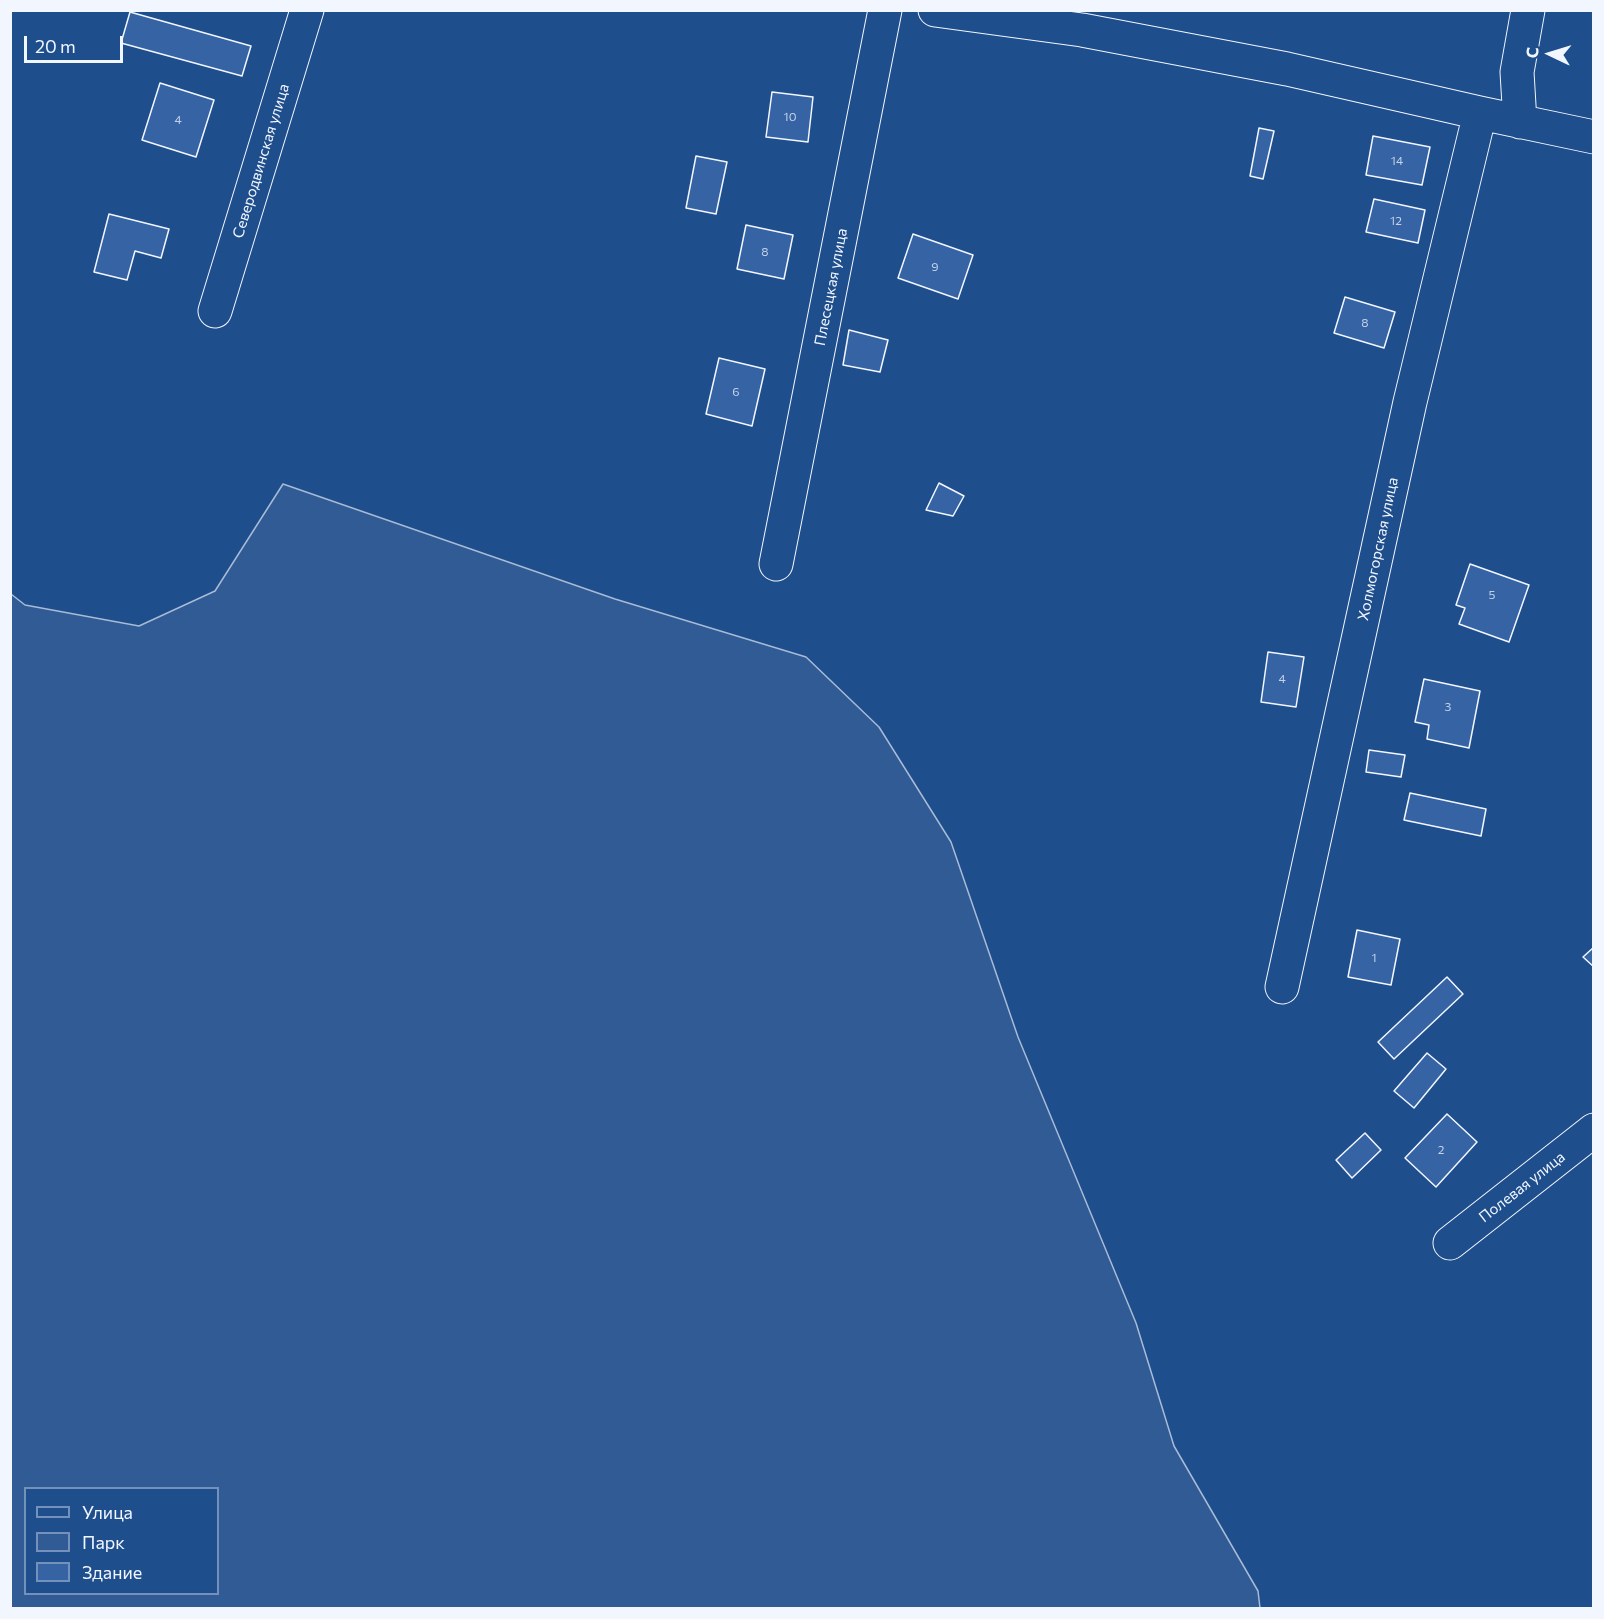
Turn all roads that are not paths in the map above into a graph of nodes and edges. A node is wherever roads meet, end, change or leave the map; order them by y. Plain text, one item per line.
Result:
1 (307, 10) edge
2 (885, 10) edge
3 (935, 10) edge
4 (1528, 10) edge
5 (1480, 113) junction
6 (1520, 122) junction
7 (1593, 137) edge
8 (215, 311) dead end
9 (777, 564) dead end
10 (1282, 987) dead end
11 (1593, 1130) edge
12 (1450, 1243) dead end

1 - 8 street, Северодвинская улица
2 - 9 street, Плесецкая улица
3 - 5 street
4 - 6 street
5 - 6 street
5 - 10 street, Холмогорская улица
6 - 7 street
11 - 12 street, Полевая улица

